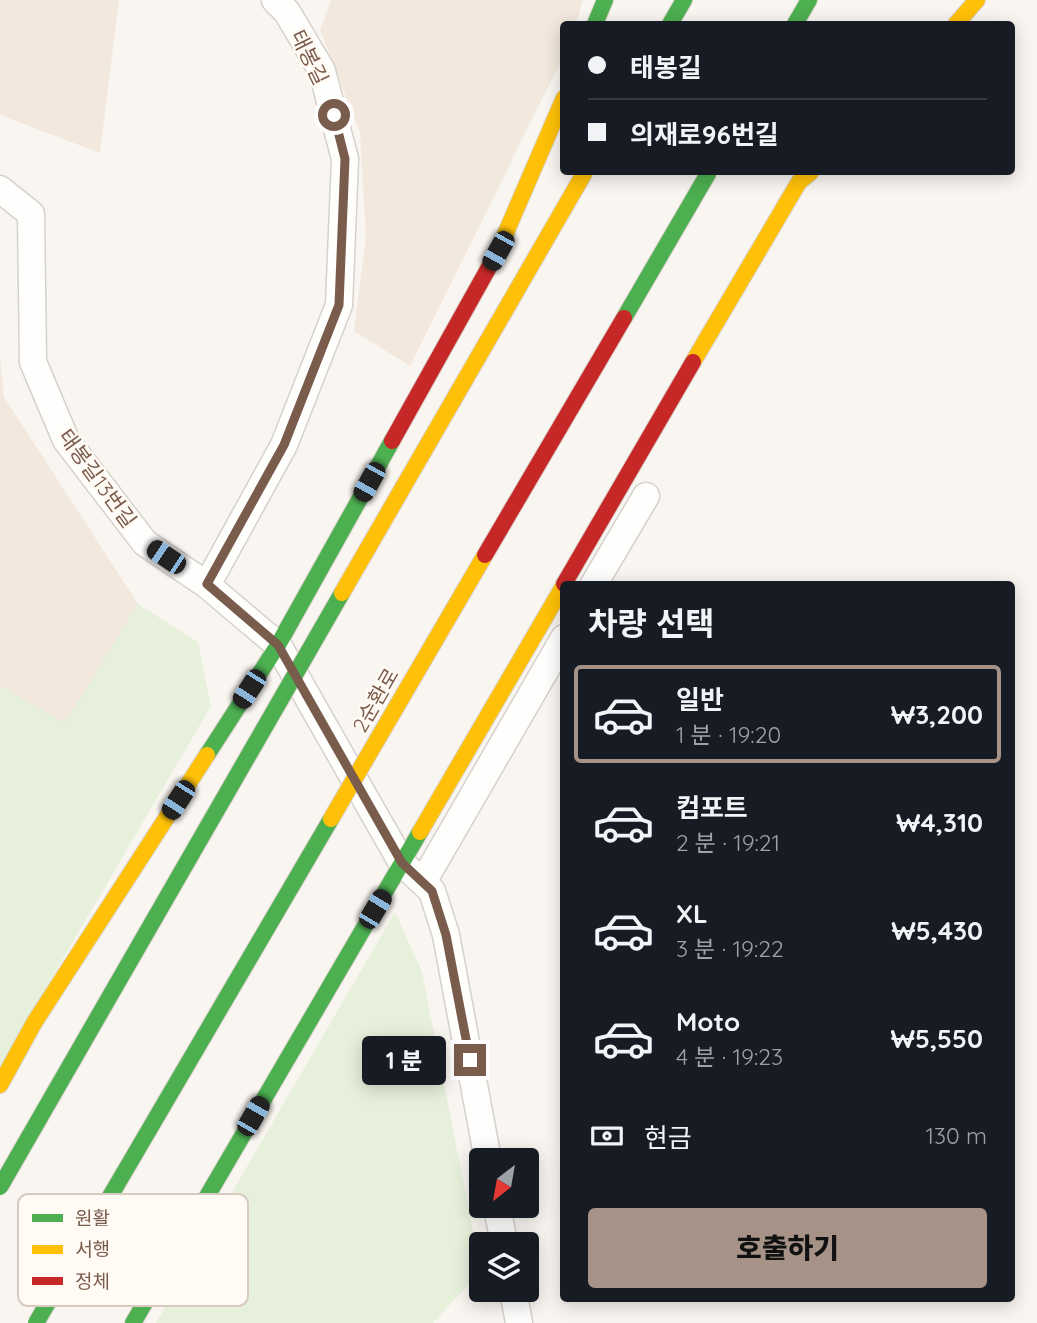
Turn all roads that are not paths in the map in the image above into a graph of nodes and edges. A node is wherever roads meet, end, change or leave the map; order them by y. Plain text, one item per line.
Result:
1 (606, 0) edge
2 (684, 0) edge
3 (809, 0) edge
4 (977, 0) edge
5 (288, 4) edge
6 (596, 21) edge
7 (672, 21) edge
8 (797, 21) edge
9 (959, 21) edge
10 (560, 107) edge
11 (583, 175) edge
12 (707, 175) edge
13 (807, 175) edge
14 (0, 189) edge
15 (646, 496) dead end
16 (566, 581) edge
17 (601, 581) edge
18 (207, 584) junction
19 (560, 592) edge
20 (278, 645) junction
21 (560, 645) edge
22 (402, 863) junction
23 (423, 882) junction
24 (0, 1084) edge
25 (486, 1148) edge
26 (0, 1187) edge
27 (111, 1194) edge
28 (208, 1194) edge
29 (515, 1302) edge
30 (46, 1306) edge
31 (143, 1306) edge
32 (36, 1323) edge
33 (133, 1323) edge
34 (519, 1323) edge

1 - 6 main road
2 - 7 main road
3 - 8 main road
4 - 9 main road
5 - 18 lane, 태봉길
10 - 20 main road
11 - 26 main road, bridge
12 - 27 main road, 2순환로, bridge
13 - 16 main road
14 - 18 lane, 태봉길13번길
15 - 17 lane
18 - 20 lane
19 - 22 main road
20 - 22 lane
20 - 24 main road
21 - 23 lane
22 - 23 lane
22 - 28 main road
23 - 25 lane
29 - 34 lane
30 - 32 main road, 2순환로, bridge
31 - 33 main road

